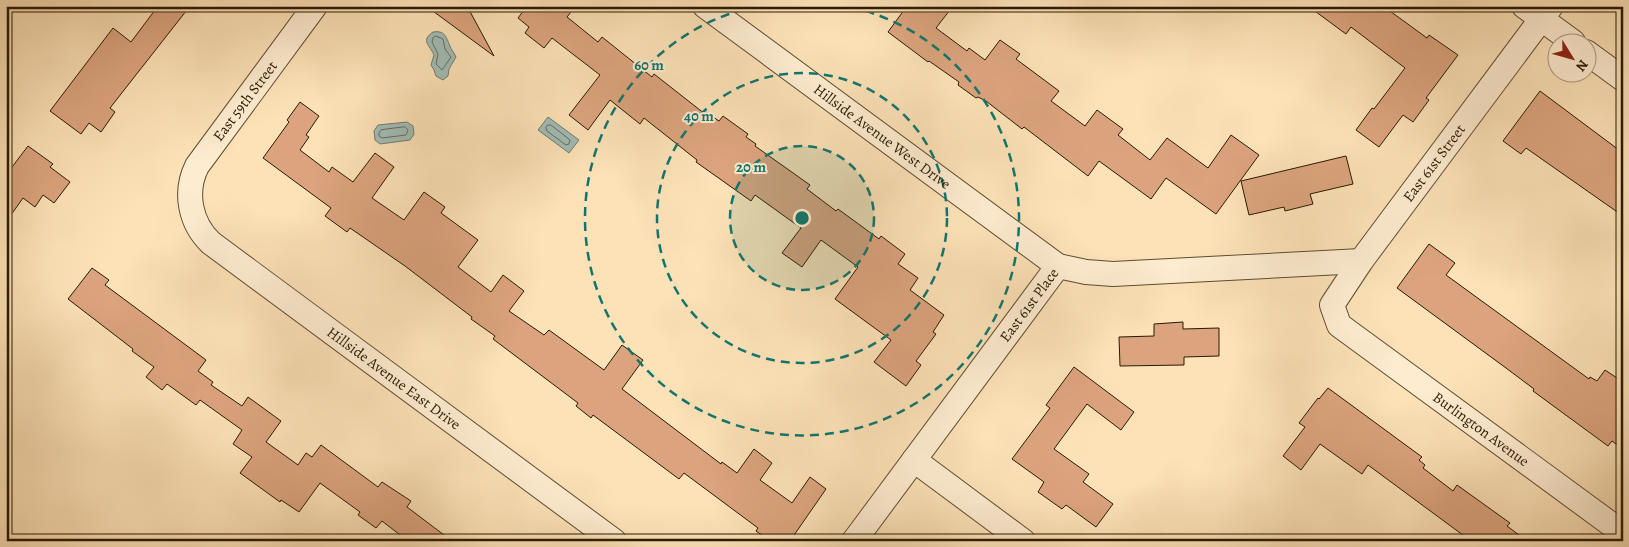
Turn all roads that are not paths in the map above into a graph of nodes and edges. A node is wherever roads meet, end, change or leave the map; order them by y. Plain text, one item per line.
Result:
1 (705, 6) edge
2 (310, 8) edge
3 (1539, 11) edge
4 (1562, 32) edge
5 (1596, 59) edge
6 (1623, 79) edge
7 (190, 202) joint
8 (1362, 261) junction
9 (1058, 266) junction
10 (1339, 325) joint
11 (914, 460) junction
12 (1623, 533) edge
13 (614, 541) edge
14 (854, 541) edge
15 (1023, 541) edge

1 - 9 street, Hillside Avenue West Drive
2 - 7 street, East 59th Street
3 - 4 street
3 - 8 street, East 61st Street
5 - 6 street
7 - 13 street, Hillside Avenue East Drive
8 - 9 street, East 61st Place
8 - 10 street, East 61st Street
9 - 11 street, East 61st Place
10 - 12 street, Burlington Avenue
11 - 14 street, East 61st Place
11 - 15 street

